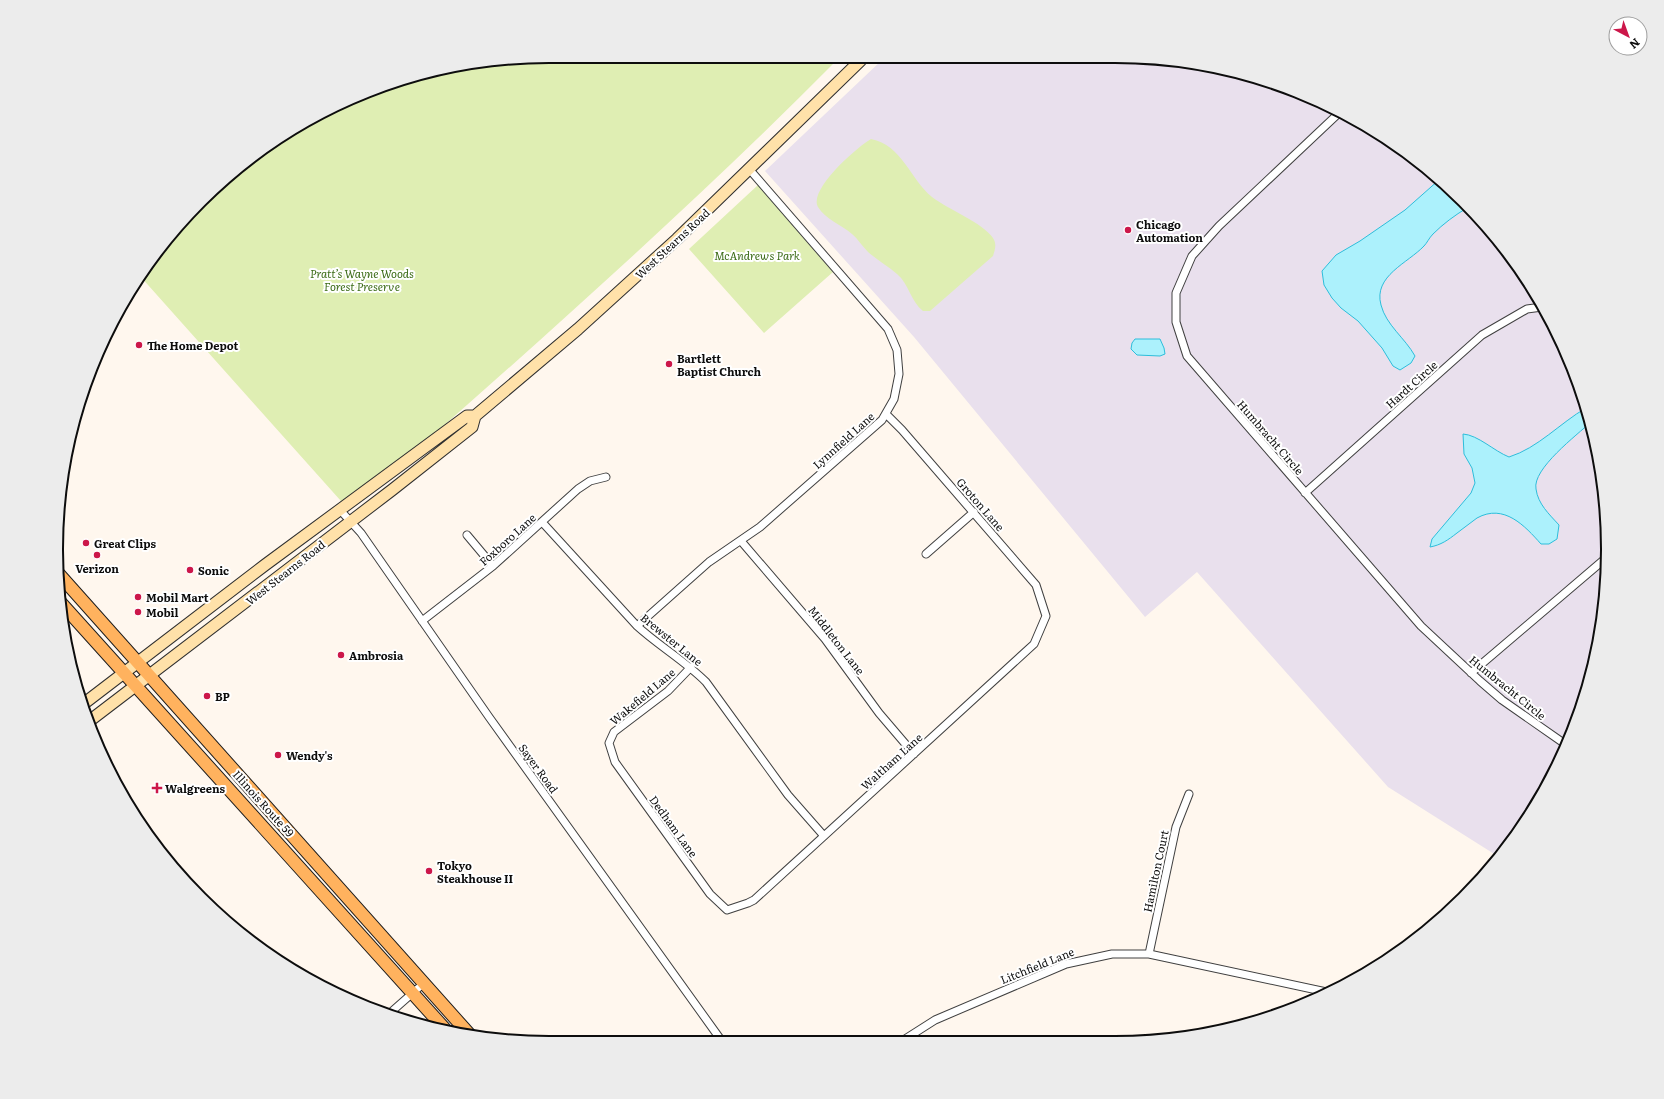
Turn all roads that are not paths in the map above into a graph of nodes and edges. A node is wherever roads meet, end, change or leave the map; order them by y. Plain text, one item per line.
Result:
1 (858, 63) edge
2 (1336, 116) edge
3 (750, 170) junction
4 (1537, 308) edge
5 (886, 414) junction
6 (475, 416) junction
7 (606, 477) dead end
8 (1305, 493) junction
9 (340, 510) junction
10 (974, 512) junction
11 (351, 522) junction
12 (542, 522) junction
13 (467, 535) dead end
14 (742, 541) junction
15 (926, 554) dead end
16 (1601, 563) edge
17 (493, 566) junction
18 (64, 580) edge
19 (67, 609) edge
20 (1046, 616) joint
21 (422, 621) junction
22 (637, 626) junction
23 (139, 662) junction
24 (691, 667) junction
25 (124, 673) junction
26 (1471, 673) junction
27 (151, 675) junction
28 (136, 687) junction
29 (87, 701) edge
30 (93, 718) edge
31 (1562, 741) edge
32 (609, 742) joint
33 (914, 754) junction
34 (1189, 794) dead end
35 (824, 836) junction
36 (735, 907) joint
37 (1149, 954) junction
38 (424, 983) junction
39 (1320, 991) edge
40 (413, 992) junction
41 (393, 1010) edge
42 (440, 1023) edge
43 (464, 1028) edge
44 (718, 1036) edge
45 (910, 1036) edge

1 - 3 main road, West Stearns Road
2 - 8 street, Humbracht Circle
3 - 5 street, Lynnfield Lane
3 - 6 main road, West Stearns Road
4 - 8 street, Hardt Circle
5 - 10 street, Groton Lane
5 - 14 street, Lynnfield Lane
6 - 9 main road, West Stearns Road
6 - 11 main road, West Stearns Road
7 - 12 street, Foxboro Lane
8 - 26 street, Humbracht Circle
9 - 11 street, Sayer Road
9 - 23 main road, West Stearns Road
10 - 15 street
10 - 20 street, Groton Lane
11 - 21 street, Sayer Road
11 - 27 main road, West Stearns Road
12 - 17 street, Foxboro Lane
12 - 22 street, Brewster Lane
13 - 17 street
14 - 22 street, Lynnfield Lane
14 - 33 street, Middleton Lane
16 - 26 street
17 - 21 street, Foxboro Lane
18 - 23 main road, Illinois Route 59
19 - 25 main road, Illinois Route 59
20 - 33 street, Waltham Lane
21 - 44 street, Sayer Road
22 - 24 street, Brewster Lane
23 - 25 main road, West Stearns Road
23 - 27 main road, Illinois Route 59
24 - 32 street, Wakefield Lane
24 - 35 street, Brewster Lane
25 - 28 main road, Illinois Route 59
25 - 29 main road, West Stearns Road
26 - 31 street, Humbracht Circle
27 - 28 main road, West Stearns Road
27 - 38 main road, Illinois Route 59
28 - 30 main road, West Stearns Road
28 - 40 main road, Illinois Route 59
32 - 36 street, Dedham Lane
33 - 35 street, Waltham Lane
34 - 37 street, Hamilton Court
35 - 36 street, Waltham Lane
37 - 39 street, Litchfield Lane
37 - 45 street, Litchfield Lane
38 - 40 street
38 - 43 main road, Illinois Route 59
40 - 41 street
40 - 42 main road, Illinois Route 59

